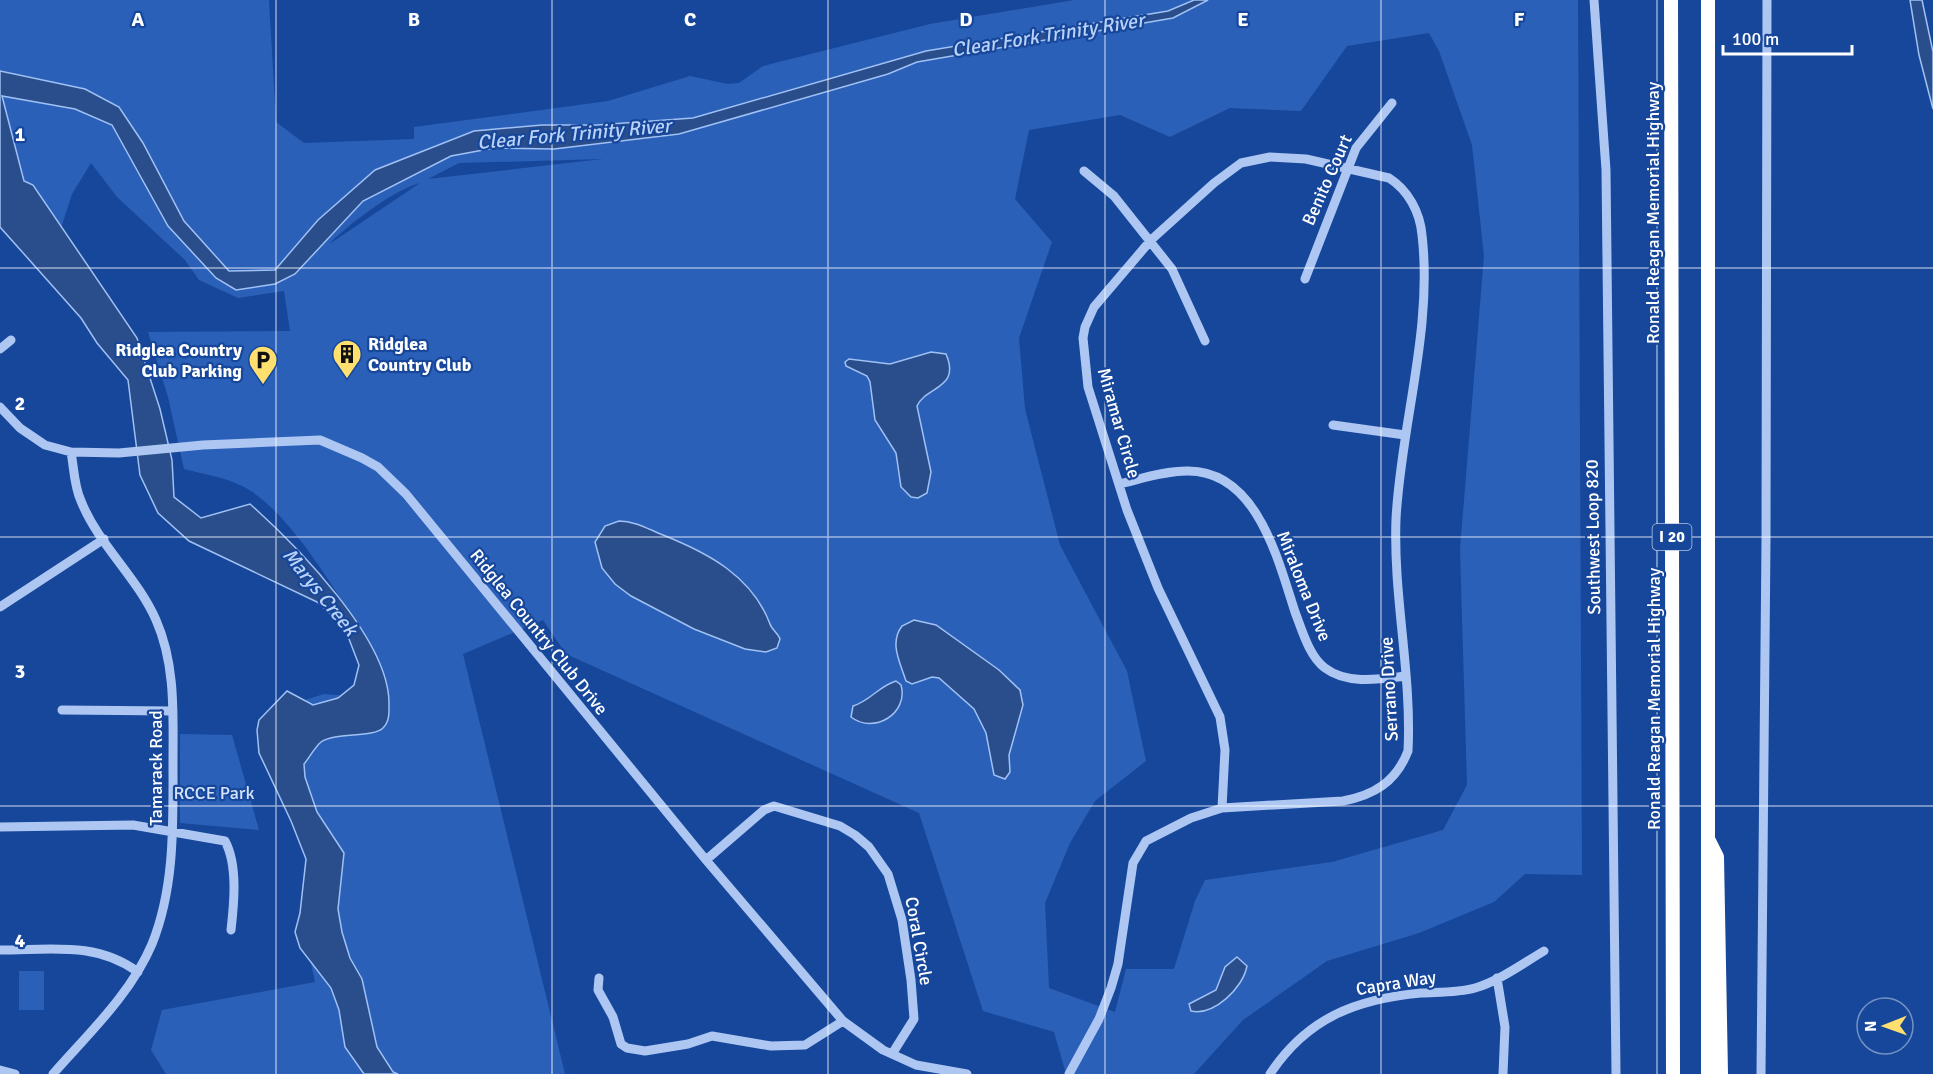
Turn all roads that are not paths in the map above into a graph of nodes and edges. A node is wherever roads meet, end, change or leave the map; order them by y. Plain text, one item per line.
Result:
1 (1594, 0) edge
2 (1671, 0) edge
3 (1708, 0) edge
4 (1767, 0) edge
5 (1392, 103) dead end
6 (1347, 168) junction
7 (1084, 171) dead end
8 (1151, 240) junction
9 (1305, 279) dead end
10 (11, 340) dead end
11 (1205, 341) dead end
12 (0, 349) edge
13 (0, 407) edge
14 (1332, 425) dead end
15 (1405, 435) junction
16 (71, 452) junction
17 (1119, 484) junction
18 (104, 539) junction
19 (0, 607) edge
20 (1406, 676) junction
21 (62, 710) dead end
22 (173, 711) junction
23 (1222, 808) junction
24 (0, 827) edge
25 (172, 831) junction
26 (1708, 840) junction
27 (706, 860) junction
28 (231, 930) dead end
29 (0, 950) edge
30 (1544, 951) dead end
31 (138, 972) junction
32 (599, 978) dead end
33 (1497, 978) junction
34 (843, 1021) junction
35 (892, 1054) junction
36 (0, 1070) edge
37 (15, 1074) edge
38 (53, 1074) edge
39 (967, 1074) edge
40 (1069, 1074) edge
41 (1270, 1074) edge
42 (1503, 1074) edge
43 (1616, 1074) edge
44 (1673, 1074) edge
45 (1708, 1074) edge
46 (1721, 1074) edge
47 (1761, 1074) edge

1 - 43 street, Southwest Loop 820
2 - 44 highway, Ronald Reagan Memorial Highway / I 20
3 - 26 highway, I 20
4 - 47 street
5 - 6 street, Benito Court
6 - 8 street, Miramar Circle
6 - 9 street, Benito Court
6 - 15 street, Serrano Drive
7 - 8 street
8 - 11 street
8 - 17 street, Miramar Circle
10 - 12 street
13 - 16 street, Ridglea Country Club Drive
14 - 15 street
15 - 20 street, Serrano Drive
16 - 18 street, Tamarack Road
16 - 27 street, Ridglea Country Club Drive
17 - 20 street, Miraloma Drive
17 - 23 street, Miramar Circle
18 - 19 street
18 - 22 street, Tamarack Road
20 - 23 street, Serrano Drive
21 - 22 street
22 - 25 street, Tamarack Road
23 - 40 street, Serrano Drive
24 - 25 street
25 - 28 street
25 - 31 street, Tamarack Road
26 - 45 highway, I 20
26 - 46 highway
27 - 34 street, Ridglea Country Club Drive
27 - 35 street, Coral Circle
29 - 31 street
30 - 33 street, Capra Way
31 - 38 street, Tamarack Road
32 - 34 street
33 - 41 street, Capra Way
33 - 42 street
34 - 35 street, Ridglea Country Club Drive
35 - 39 street, Ridglea Country Club Drive
36 - 37 street

